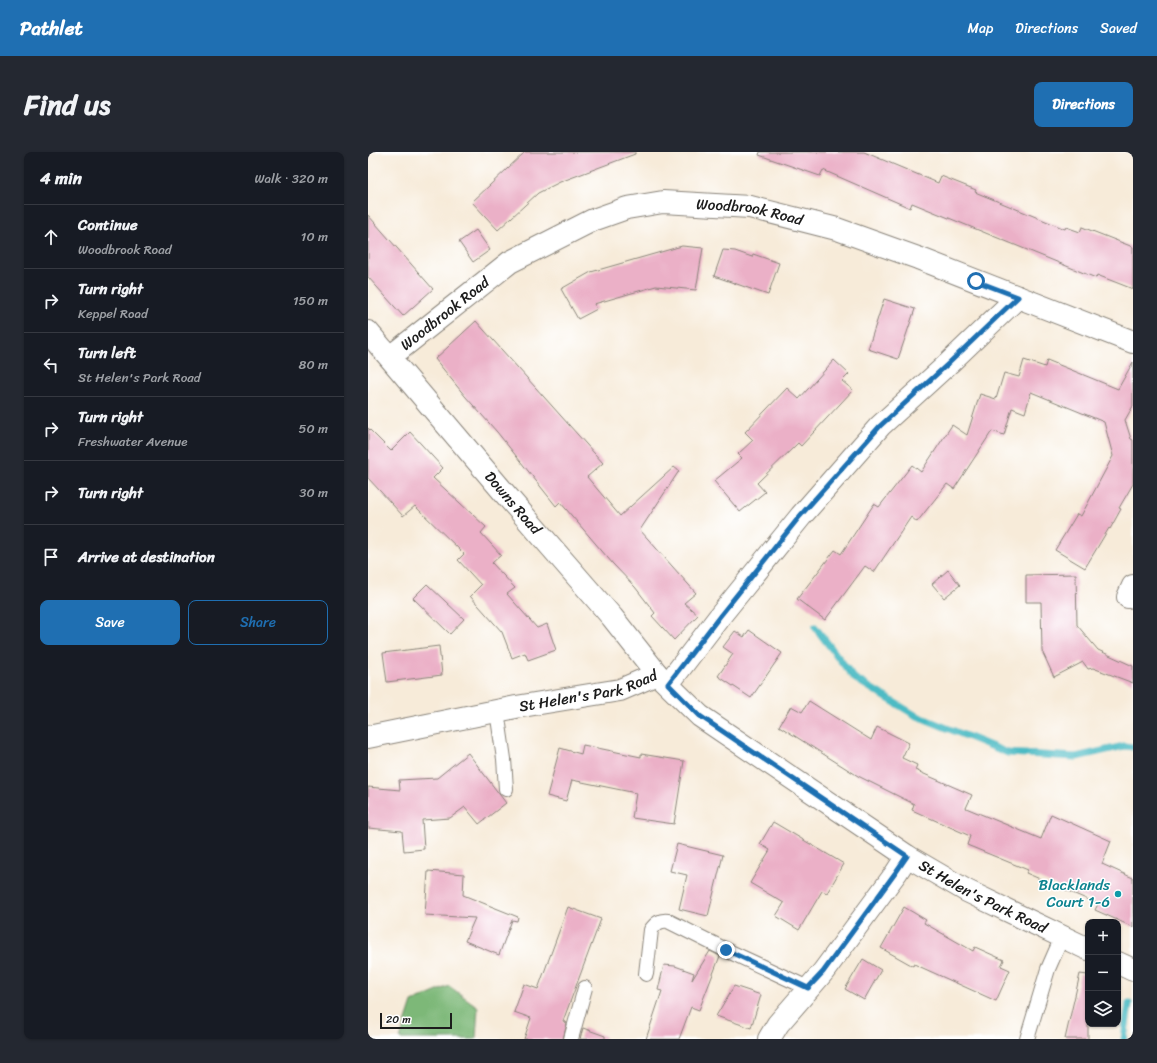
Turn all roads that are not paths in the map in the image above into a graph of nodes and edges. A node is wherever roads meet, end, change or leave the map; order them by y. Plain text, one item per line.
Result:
1 (1018, 297) junction
2 (368, 332) edge
3 (1133, 342) edge
4 (390, 357) junction
5 (663, 679) junction
6 (497, 711) junction
7 (368, 738) edge
8 (506, 789) dead end
9 (907, 856) junction
10 (1062, 937) junction
11 (1085, 948) edge
12 (1121, 964) edge
13 (1133, 970) edge
14 (646, 974) dead end
15 (585, 988) dead end
16 (808, 988) junction
17 (571, 1039) edge
18 (769, 1039) edge
19 (1027, 1039) edge

1 - 3 street, Woodbrook Road
1 - 4 street, Woodbrook Road
1 - 5 street
2 - 4 street, Downs Road
4 - 5 street, Downs Road
5 - 6 street, St Helen's Park Road
5 - 9 street, St Helen's Park Road
6 - 7 street, St Helen's Park Road
6 - 8 lane
9 - 10 street, St Helen's Park Road
9 - 16 street
10 - 11 street, St Helen's Park Road
10 - 19 lane
12 - 13 street
14 - 16 lane
15 - 17 lane
16 - 18 street

